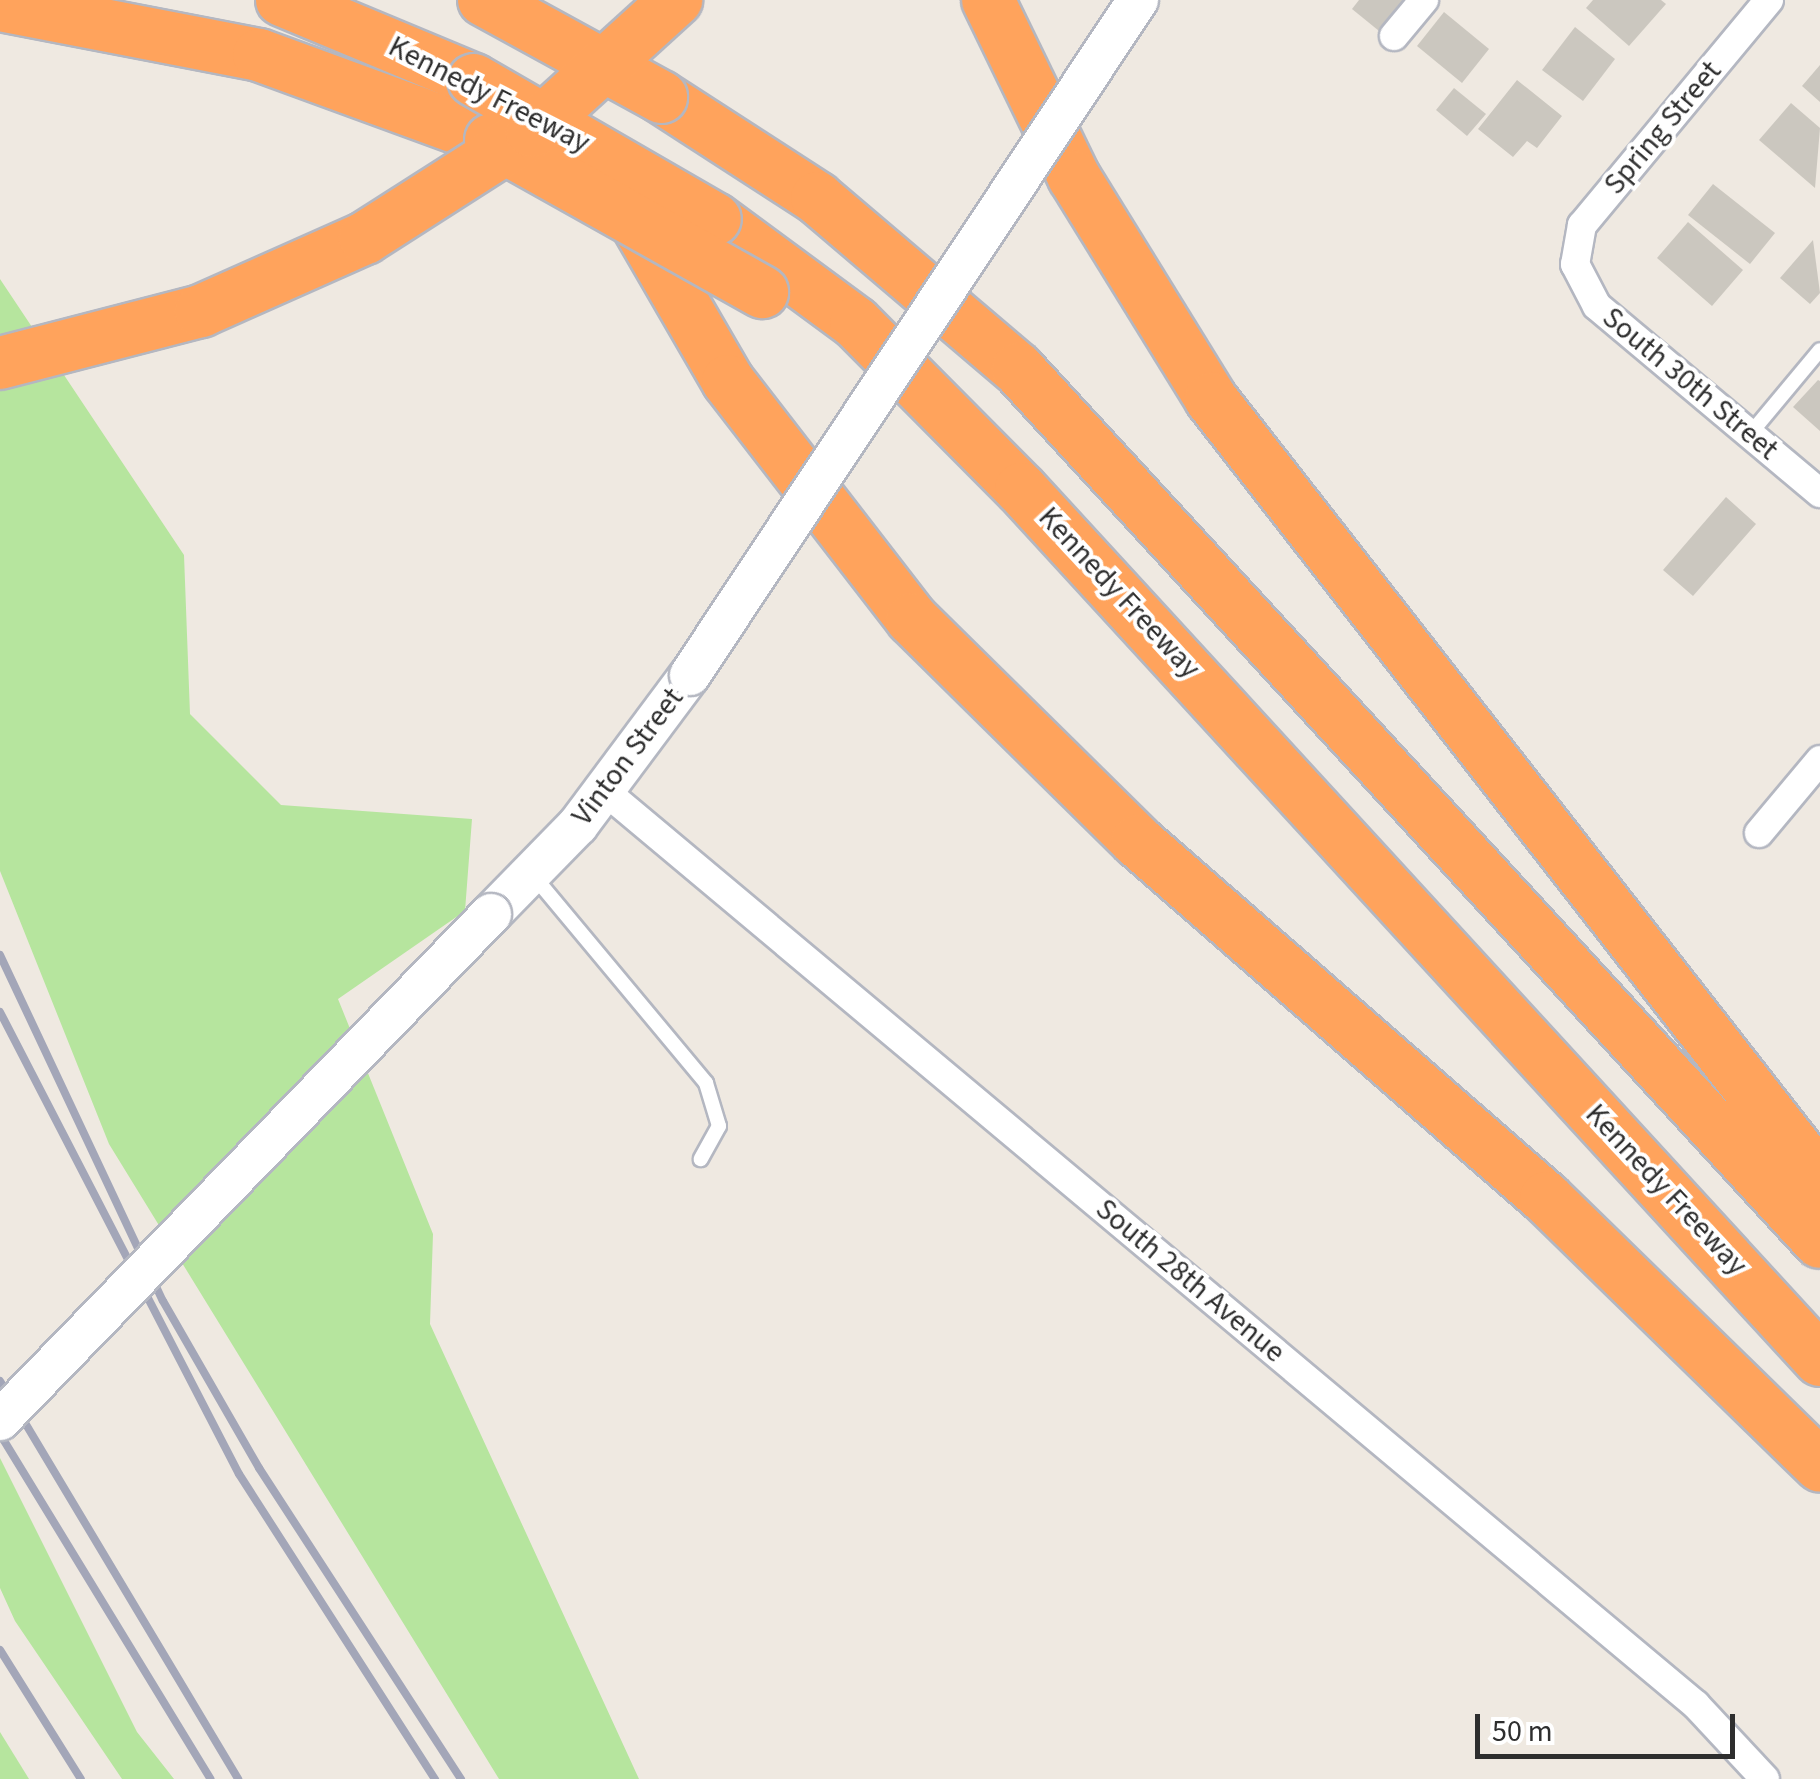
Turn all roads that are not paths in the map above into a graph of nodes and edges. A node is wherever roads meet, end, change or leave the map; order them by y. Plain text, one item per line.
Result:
1 (282, 0) edge
2 (484, 0) edge
3 (530, 0) edge
4 (676, 0) edge
5 (988, 0) edge
6 (1138, 0) edge
7 (1424, 0) edge
8 (1769, 0) edge
9 (21, 8) edge
10 (1394, 36) dead end
11 (1576, 264) joint
12 (1820, 350) edge
13 (0, 363) edge
14 (960, 427) junction
15 (1750, 434) junction
16 (1820, 493) edge
17 (1820, 760) edge
18 (606, 792) junction
19 (1759, 833) dead end
20 (532, 874) junction
21 (700, 1159) dead end
22 (1820, 1178) edge
23 (1820, 1242) edge
24 (1820, 1360) edge
25 (0, 1420) edge
26 (1820, 1464) edge
27 (1765, 1779) edge

1 - 14 highway, Kennedy Freeway, bridge
2 - 23 highway, bridge
3 - 26 highway
4 - 13 highway, bridge
5 - 22 highway
6 - 18 street, Vinton Street, bridge
7 - 10 street
8 - 11 street, Spring Street
9 - 14 highway, bridge
11 - 15 street, South 30th Street
12 - 15 lane
14 - 24 highway, Kennedy Freeway
15 - 16 street, South 30th Street
17 - 19 street
18 - 20 street, Vinton Street
18 - 27 street, South 28th Avenue
20 - 21 lane
20 - 25 street, Vinton Street, bridge

